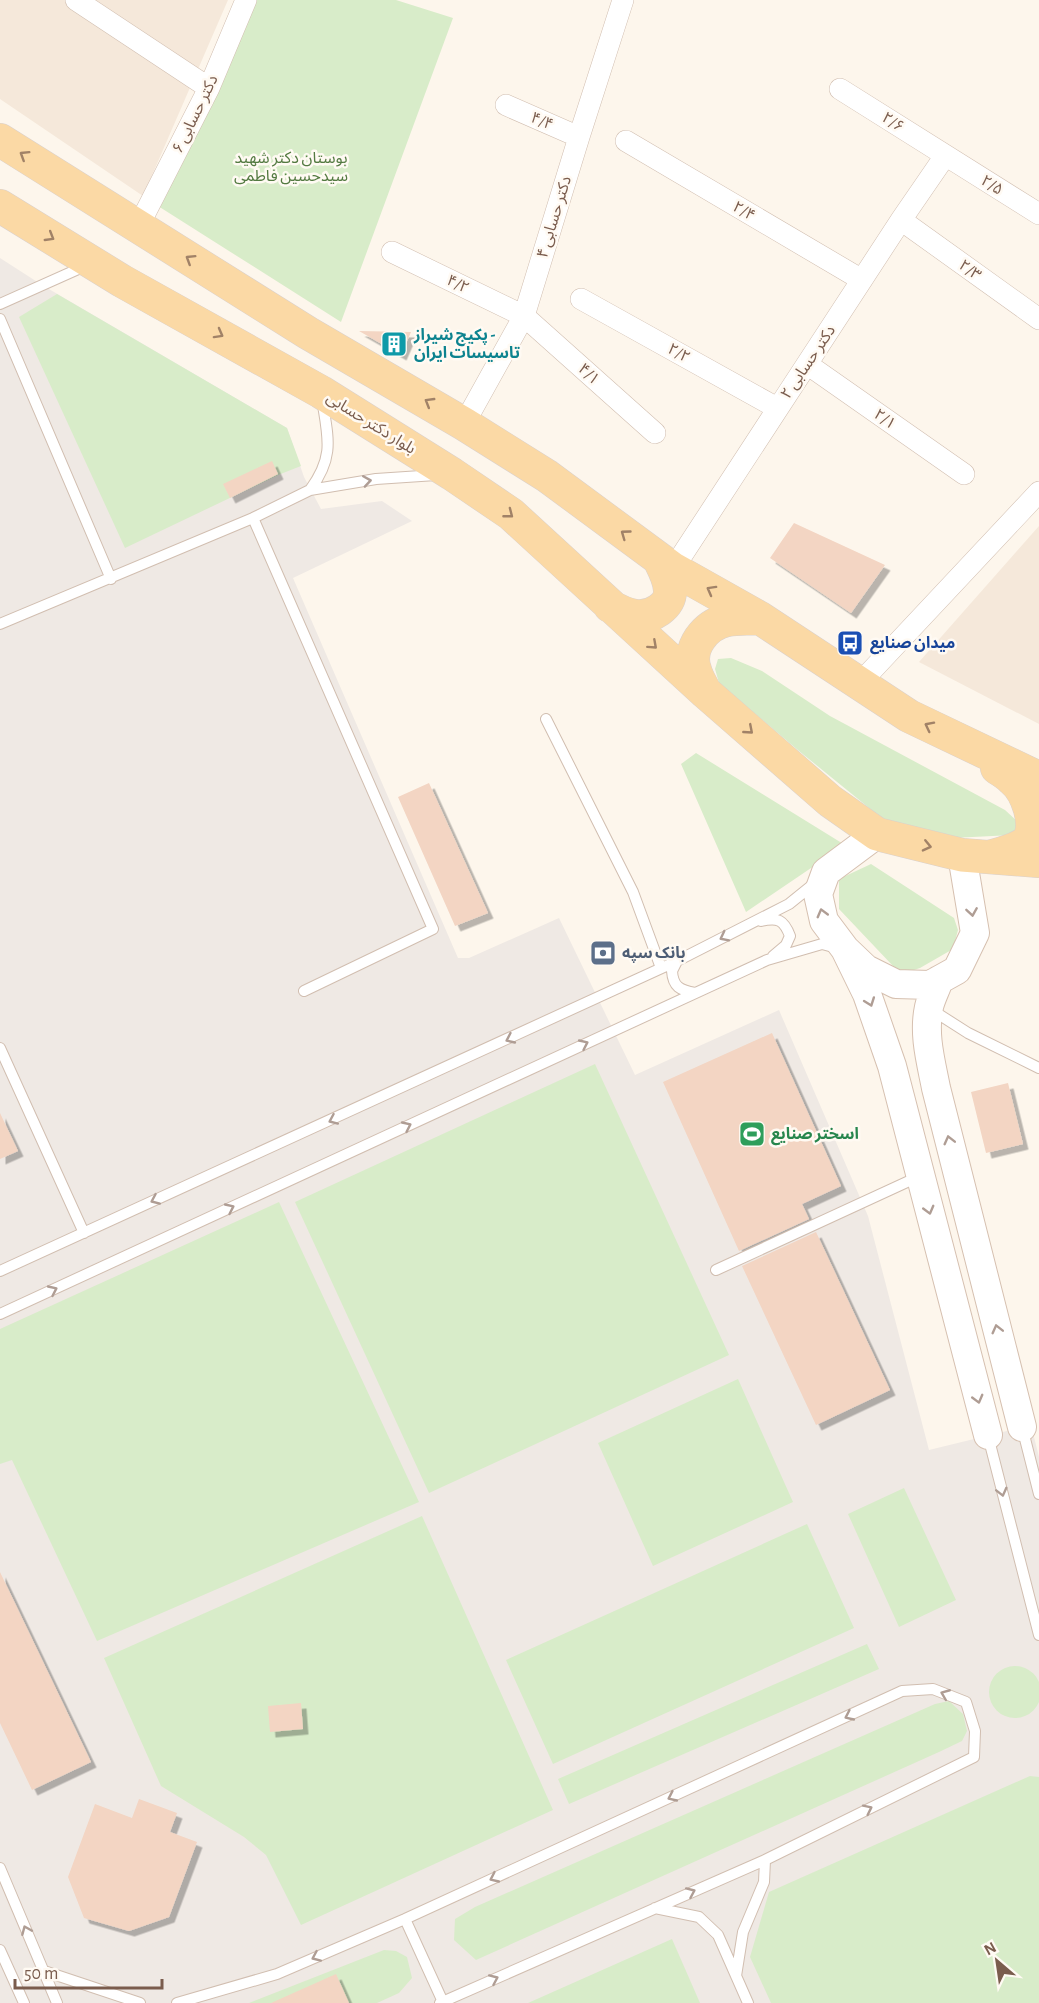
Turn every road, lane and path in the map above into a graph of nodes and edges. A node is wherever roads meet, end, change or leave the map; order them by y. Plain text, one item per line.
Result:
1 (76, 0) edge
2 (246, 0) edge
3 (623, 0) edge
4 (209, 88) junction
5 (840, 89) dead end
6 (506, 105) dead end
7 (579, 137) junction
8 (0, 140) edge
9 (626, 141) dead end
10 (945, 156) junction
11 (0, 206) edge
12 (1039, 214) edge
13 (901, 220) junction
14 (138, 227) junction
15 (392, 252) dead end
16 (93, 262) junction
17 (862, 280) junction
18 (581, 299) dead end
19 (0, 303) edge
20 (524, 316) junction
21 (0, 319) edge
22 (1039, 319) edge
23 (807, 364) junction
24 (321, 392) junction
25 (777, 408) junction
26 (464, 424) junction
27 (655, 432) dead end
28 (506, 450) junction
29 (452, 474) junction
30 (964, 474) dead end
31 (310, 490) junction
32 (479, 492) junction
33 (1039, 492) edge
34 (253, 518) junction
35 (666, 564) junction
36 (111, 579) junction
37 (608, 605) junction
38 (760, 618) junction
39 (0, 624) edge
40 (859, 684) junction
41 (705, 692) junction
42 (546, 719) dead end
43 (964, 744) junction
44 (1039, 778) edge
45 (877, 834) junction
46 (974, 856) junction
47 (1039, 861) edge
48 (826, 872) junction
49 (751, 923) junction
50 (846, 949) junction
51 (771, 958) junction
52 (677, 961) junction
53 (661, 968) junction
54 (939, 980) junction
55 (304, 991) dead end
56 (695, 993) junction
57 (929, 1008) junction
58 (0, 1048) edge
59 (1039, 1068) edge
60 (920, 1176) junction
61 (84, 1233) junction
62 (716, 1269) dead end
63 (0, 1271) edge
64 (0, 1314) edge
65 (1022, 1427) joint
66 (988, 1435) joint
67 (1039, 1494) edge
68 (1039, 1635) edge
69 (765, 1860) junction
70 (0, 1869) edge
71 (655, 1908) junction
72 (405, 1919) junction
73 (0, 1950) edge
74 (44, 1971) junction
75 (736, 1976) junction
76 (441, 2002) edge
77 (24, 2003) edge
78 (57, 2003) edge
79 (140, 2003) edge
80 (177, 2003) edge
81 (748, 2003) edge

1 - 4 street
2 - 4 street, ۶ دکتر حسابی
3 - 7 street, دکتر حسابی ۴
4 - 14 street, ۶ دکتر حسابی
5 - 10 street, ۲/۶
6 - 7 street, ۴/۴
7 - 20 street, دکتر حسابی ۴
14 -> 8 main road
9 - 17 street, ۲/۴
10 - 12 street, ۲/۵
10 - 13 street, دکتر حسابی ۲
11 -> 16 main road, بلوار دکتر حسابی
13 - 17 street, دکتر حسابی ۲
13 - 22 street, ۲/۳
26 -> 14 main road
15 - 20 street, ۴/۲
16 - 19 lane
16 -> 24 main road, بلوار دکتر حسابی
17 - 23 street, دکتر حسابی ۲
18 - 25 street, ۲/۲
20 - 26 street, دکتر حسابی ۴
20 - 27 street, ۴/۱
21 - 36 lane
23 - 25 street, دکتر حسابی ۲
23 - 30 street, ۲/۱
24 - 29 main road, بلوار دکتر حسابی
24 - 31 lane
25 - 35 street, دکتر حسابی ۲
26 - 28 main road
28 - 32 main road
35 -> 28 main road
31 -> 29 lane
29 - 32 main road, بلوار دکتر حسابی
31 - 34 lane
32 -> 37 main road, بلوار دکتر حسابی
33 - 40 street
34 - 36 lane
34 - 55 lane
35 - 37 main road
38 -> 35 main road
36 - 39 lane
37 -> 41 main road, بلوار دکتر حسابی
38 - 40 main road
38 - 41 main road
43 -> 40 main road
41 -> 45 main road
42 - 53 lane
43 - 44 main road
43 - 46 main road
45 -> 46 main road
45 - 48 street
46 - 47 main road
46 -> 54 street
48 - 49 lane
50 -> 48 street
49 - 51 lane
49 -> 52 lane
50 - 51 lane
50 - 54 street
50 -> 60 street
51 - 56 lane
52 - 53 lane
52 - 56 lane
53 -> 61 lane
54 - 57 street
64 -> 56 lane
57 - 59 lane
65 -> 57 street
58 - 61 lane
60 - 62 lane
60 -> 66 street
61 - 63 lane
65 - 67 lane
66 -> 68 lane
71 -> 69 lane
69 -> 72 lane
69 - 75 lane
74 -> 70 lane
71 - 75 lane
76 -> 71 lane
72 - 76 lane
72 -> 80 lane
73 - 77 lane
74 - 78 lane
74 - 79 lane
75 - 81 lane

